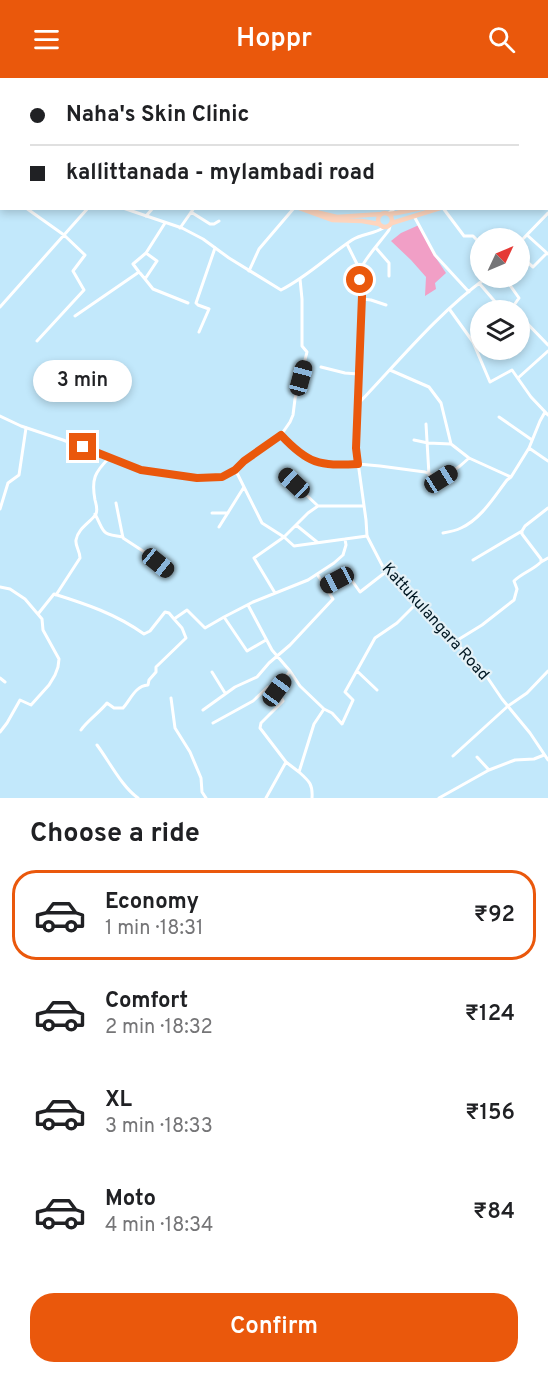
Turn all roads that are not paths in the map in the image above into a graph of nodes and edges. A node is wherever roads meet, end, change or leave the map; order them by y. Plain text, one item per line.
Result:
1 (29, 210) edge
2 (86, 210) edge
3 (129, 210) edge
4 (151, 210) edge
5 (193, 210) edge
6 (292, 210) edge
7 (303, 210) edge
8 (314, 210) edge
9 (393, 210) edge
10 (411, 210) edge
11 (434, 210) edge
12 (443, 210) edge
13 (548, 213) edge
14 (382, 214) junction
15 (388, 214) junction
16 (146, 216) junction
17 (414, 216) junction
18 (219, 221) dead end
19 (165, 223) junction
20 (391, 224) junction
21 (381, 226) junction
22 (180, 228) junction
23 (530, 232) edge
24 (64, 235) junction
25 (470, 236) edge
26 (530, 238) edge
27 (346, 244) junction
28 (215, 248) junction
29 (376, 248) junction
30 (146, 253) junction
31 (548, 254) edge
32 (530, 264) edge
33 (360, 270) junction
34 (249, 271) junction
35 (139, 272) junction
36 (389, 276) dead end
37 (145, 279) junction
38 (300, 279) junction
39 (473, 288) edge
40 (483, 288) edge
41 (469, 292) junction
42 (362, 299) junction
43 (494, 300) edge
44 (188, 303) dead end
45 (386, 305) dead end
46 (0, 307) edge
47 (450, 310) junction
48 (75, 316) dead end
49 (530, 326) edge
50 (199, 332) dead end
51 (38, 341) dead end
52 (548, 345) edge
53 (548, 351) edge
54 (321, 367) dead end
55 (390, 370) junction
56 (358, 374) junction
57 (518, 378) junction
58 (357, 405) junction
59 (547, 413) edge
60 (0, 416) edge
61 (499, 417) dead end
62 (426, 424) dead end
63 (26, 428) junction
64 (281, 435) junction
65 (414, 440) dead end
66 (532, 440) junction
67 (428, 443) junction
68 (451, 444) junction
69 (529, 448) junction
70 (109, 458) junction
71 (469, 458) junction
72 (548, 461) edge
73 (358, 464) junction
74 (235, 470) junction
75 (282, 472) dead end
76 (429, 475) junction
77 (511, 477) junction
78 (244, 487) junction
79 (116, 503) dead end
80 (318, 506) junction
81 (363, 506) junction
82 (548, 508) edge
83 (0, 509) edge
84 (212, 513) dead end
85 (228, 513) junction
86 (96, 514) junction
87 (296, 525) junction
88 (219, 527) dead end
89 (522, 531) junction
90 (443, 533) dead end
91 (366, 536) junction
92 (284, 537) junction
93 (123, 538) junction
94 (345, 539) junction
95 (317, 543) junction
96 (548, 558) edge
97 (473, 560) dead end
98 (541, 562) junction
99 (168, 570) dead end
100 (387, 571) junction
101 (317, 574) junction
102 (0, 587) edge
103 (325, 587) junction
104 (275, 593) junction
105 (56, 595) junction
106 (417, 603) junction
107 (248, 605) junction
108 (38, 614) junction
109 (224, 618) junction
110 (174, 619) junction
111 (266, 640) junction
112 (456, 642) junction
113 (278, 657) junction
114 (291, 671) junction
115 (357, 671) junction
116 (548, 671) edge
117 (212, 672) dead end
118 (0, 678) edge
119 (4, 682) dead end
120 (277, 690) junction
121 (377, 690) dead end
122 (225, 694) junction
123 (171, 698) dead end
124 (508, 706) junction
125 (324, 709) junction
126 (203, 710) dead end
127 (213, 723) dead end
128 (81, 730) dead end
129 (0, 732) edge
130 (97, 745) dead end
131 (544, 754) junction
132 (453, 756) dead end
133 (477, 757) dead end
134 (548, 760) edge
135 (286, 762) junction
136 (489, 771) junction
137 (299, 772) junction
138 (133, 796) edge
139 (138, 798) edge
140 (206, 798) edge
141 (266, 798) edge
142 (312, 798) edge
143 (439, 798) edge

1 - 24 street
2 - 24 street
3 - 16 street
4 - 16 street
5 - 18 street
5 - 22 street
6 - 34 street
7 - 21 main road
8 - 14 main road
9 - 15 street
10 - 15 main road
11 - 17 main road
12 - 25 street
13 - 23 street
14 - 15 main road
14 - 21 main road
15 - 20 main road
16 - 19 street
17 - 20 main road
17 - 41 street
19 - 22 street
19 - 30 street
20 - 21 main road
20 - 29 street
21 - 27 street
22 - 28 street
24 - 46 street
24 - 51 street
26 - 31 street
27 - 33 street
27 - 38 street
28 - 34 street
28 - 50 street
29 - 33 street
29 - 36 street
30 - 35 street
30 - 37 street
31 - 32 street
33 - 42 street, Kattukulangara Road
34 - 38 street
35 - 37 street
35 - 48 street
37 - 44 street
38 - 64 street
39 - 41 street
40 - 43 street
41 - 47 street
42 - 45 street
42 - 56 street, Kattukulangara Road
47 - 55 street
47 - 57 street
49 - 52 street
53 - 57 street
54 - 56 street
55 - 58 street
55 - 68 street
56 - 58 street, Kattukulangara Road
57 - 59 street
58 - 73 street, Kattukulangara Road
59 - 66 street
60 - 63 street
61 - 66 street
62 - 67 street
63 - 70 street
63 - 83 street
64 - 73 street
64 - 74 street
65 - 67 street
66 - 69 street
67 - 68 street
67 - 76 street
68 - 71 street
69 - 72 street
69 - 77 street
70 - 74 street
70 - 86 street
71 - 76 street
71 - 77 street
73 - 76 street
73 - 81 street, Kattukulangara Road
74 - 78 street
75 - 80 street
77 - 90 street
78 - 85 street
78 - 92 street
79 - 93 street
80 - 81 street
80 - 87 street
81 - 91 street, Kattukulangara Road
82 - 89 street
84 - 85 street
85 - 88 street
86 - 93 street
86 - 105 street
87 - 92 street
87 - 95 street
89 - 97 street
89 - 98 street
91 - 94 street
91 - 100 street, Kattukulangara Road
92 - 95 street
92 - 104 street
93 - 99 street
94 - 95 street
94 - 101 street
96 - 98 street
98 - 112 street
100 - 103 street
100 - 106 street, Kattukulangara Road
101 - 103 street
101 - 104 street
102 - 108 street
103 - 113 street
104 - 107 street
105 - 108 street
105 - 110 street
106 - 112 street, Kattukulangara Road
106 - 115 street
107 - 109 street
107 - 111 street
108 - 129 street
109 - 110 street
109 - 111 street
110 - 128 street
111 - 113 street
112 - 124 street, Kattukulangara Road
113 - 114 street
113 - 122 street
114 - 120 street
114 - 125 street
115 - 121 street
115 - 125 street
116 - 124 street
117 - 122 street
118 - 119 street
120 - 127 street
120 - 135 street
122 - 126 street
123 - 140 street
124 - 131 street, Kattukulangara Road
124 - 132 street
125 - 137 street
130 - 138 street
131 - 134 street, Kattukulangara Road
131 - 136 street
133 - 136 street
135 - 137 street
135 - 141 street
136 - 143 street
137 - 142 street
138 - 139 street

